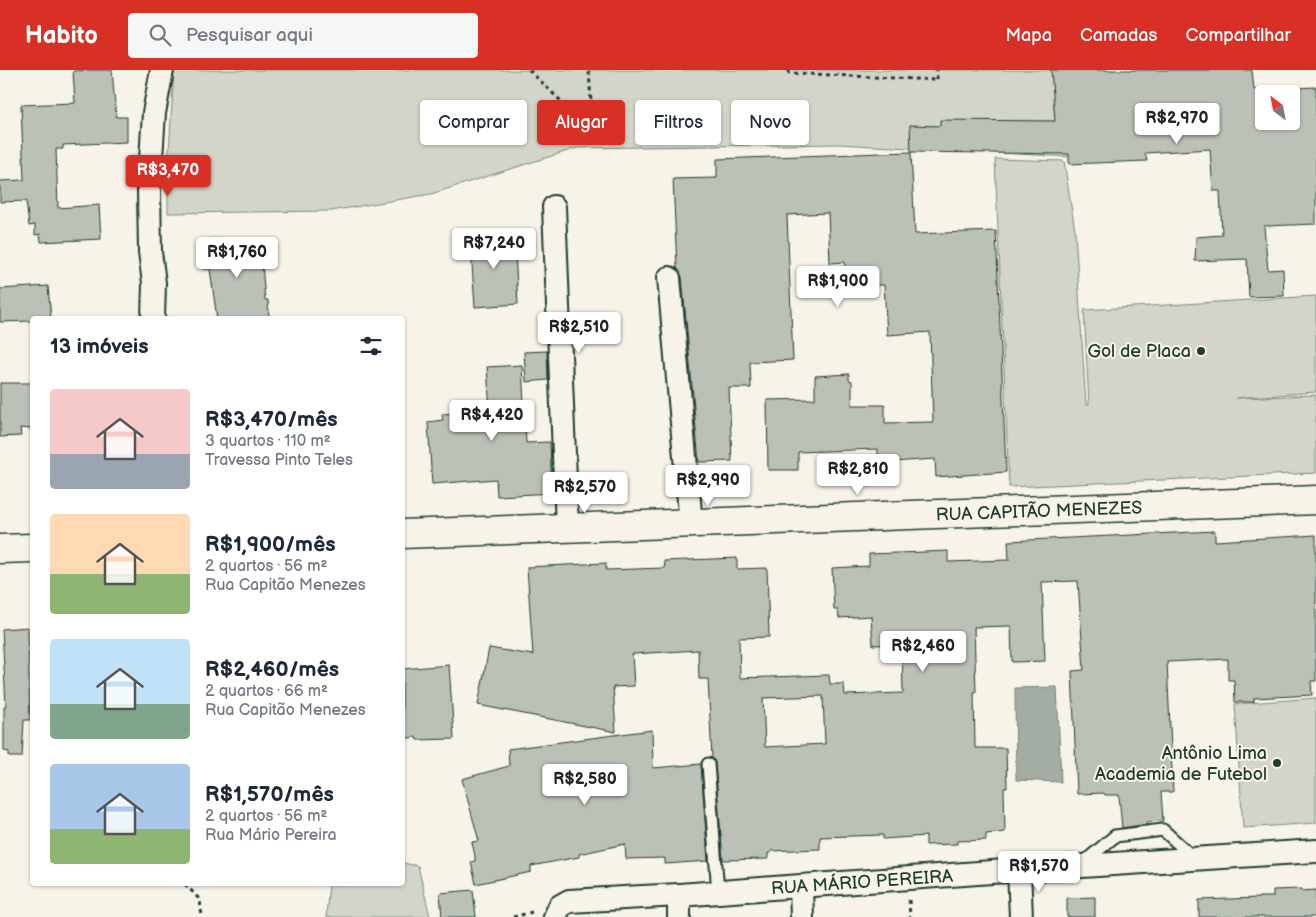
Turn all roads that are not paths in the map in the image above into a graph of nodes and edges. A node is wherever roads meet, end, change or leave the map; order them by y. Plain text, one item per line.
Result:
1 (162, 70) edge
2 (554, 208) dead end
3 (669, 278) dead end
4 (153, 316) edge
5 (1316, 500) edge
6 (691, 524) junction
7 (567, 528) junction
8 (405, 534) edge
9 (30, 548) edge
10 (0, 550) edge
11 (708, 764) dead end
12 (1316, 851) edge
13 (1196, 859) junction
14 (1079, 866) junction
15 (1019, 870) junction
16 (801, 887) junction
17 (718, 892) junction
18 (679, 906) edge
19 (557, 912) edge
20 (802, 917) edge
21 (1021, 917) edge

1 - 4 street
2 - 7 street
3 - 6 street
5 - 6 street, RUA CAPITÃO MENEZES
6 - 7 street, RUA CAPITÃO MENEZES
7 - 8 street, RUA CAPITÃO MENEZES
9 - 10 street
11 - 17 lane
12 - 13 street, RUA MÁRIO PEREIRA
13 - 14 street, RUA MÁRIO PEREIRA
13 - 14 lane
14 - 15 street, RUA MÁRIO PEREIRA
15 - 16 street, RUA MÁRIO PEREIRA
15 - 21 street
16 - 17 street, RUA MÁRIO PEREIRA
16 - 20 street
17 - 18 street, RUA MÁRIO PEREIRA
18 - 19 street, RUA MÁRIO PEREIRA

